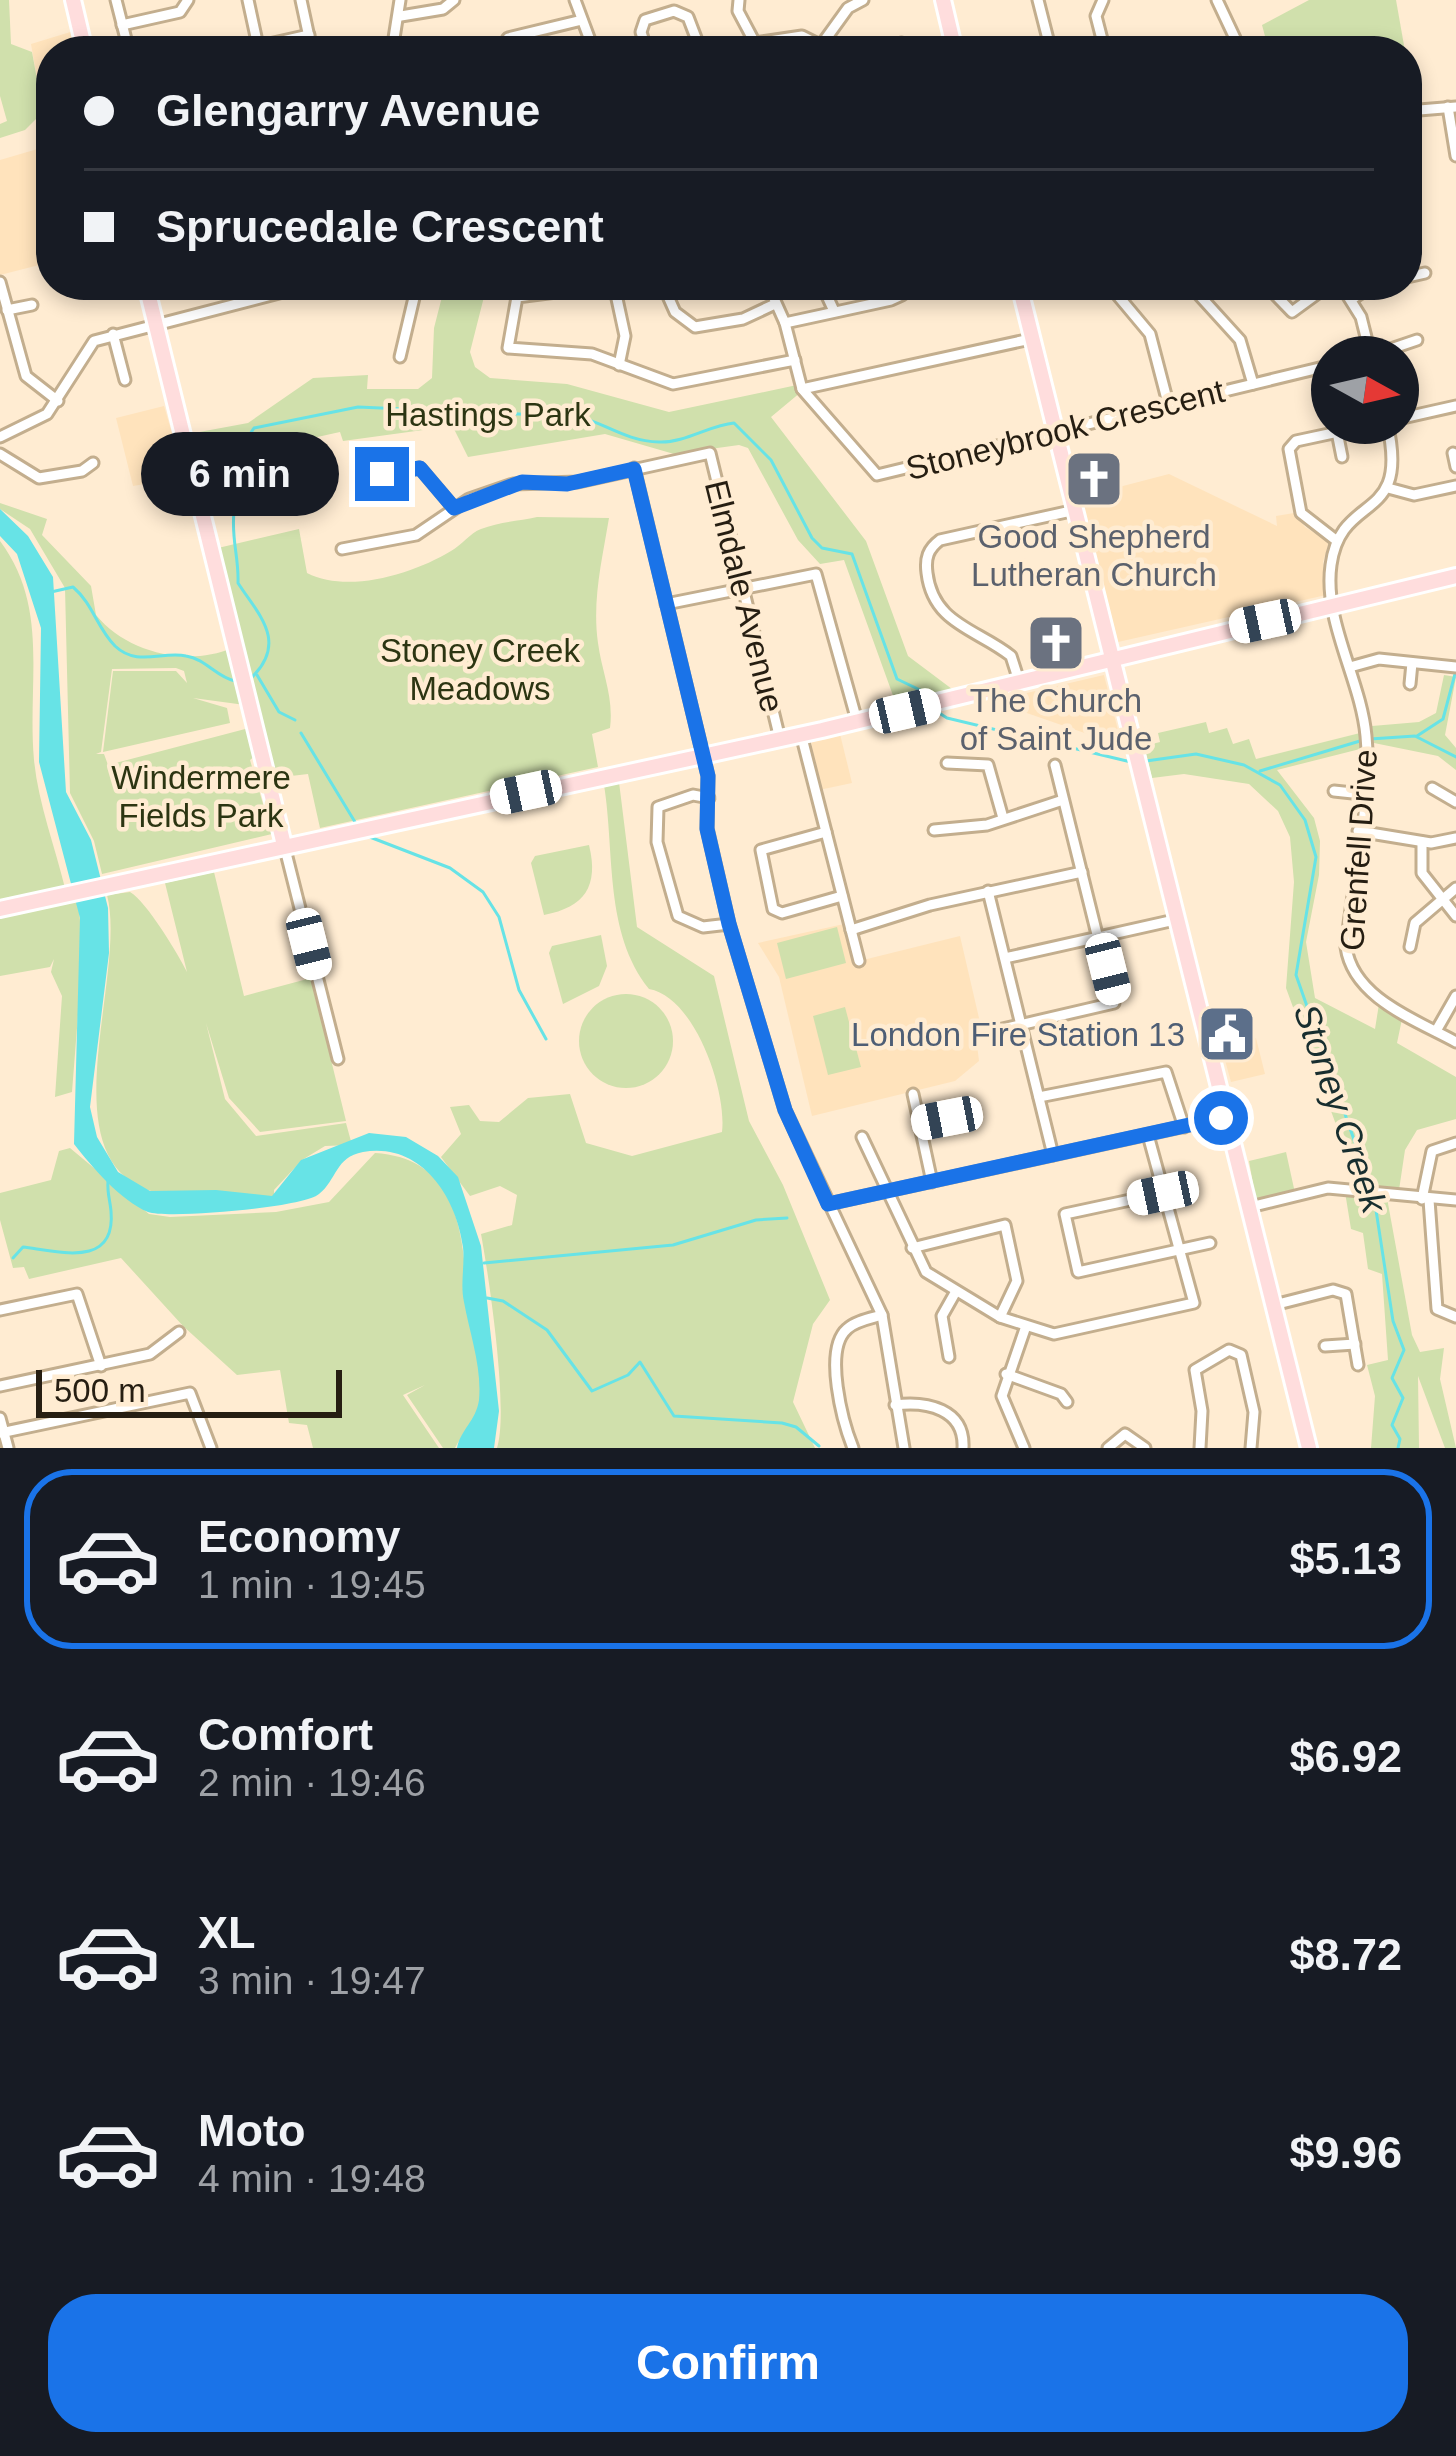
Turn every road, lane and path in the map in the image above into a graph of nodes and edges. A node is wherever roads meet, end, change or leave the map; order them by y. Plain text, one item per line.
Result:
1 (73, 0) edge
2 (116, 0) edge
3 (188, 0) edge
4 (248, 0) edge
5 (301, 0) edge
6 (400, 0) edge
7 (454, 0) edge
8 (575, 0) edge
9 (740, 0) edge
10 (863, 0) edge
11 (946, 0) edge
12 (1038, 0) edge
13 (1102, 0) edge
14 (1217, 0) edge
15 (844, 4) edge
16 (401, 16) junction
17 (582, 20) junction
18 (122, 25) junction
19 (308, 35) joint
20 (82, 36) edge
21 (125, 36) edge
22 (256, 36) edge
23 (303, 36) edge
24 (396, 36) edge
25 (516, 36) edge
26 (588, 36) edge
27 (642, 36) edge
28 (695, 36) edge
29 (751, 36) edge
30 (826, 36) edge
31 (954, 36) edge
32 (1047, 36) edge
33 (1102, 36) edge
34 (1234, 36) edge
35 (1452, 106) edge
36 (1422, 109) edge
37 (1456, 156) edge
38 (1425, 273) dead end
39 (1422, 274) edge
40 (0, 282) edge
41 (150, 300) edge
42 (251, 300) edge
43 (413, 300) edge
44 (516, 300) edge
45 (617, 300) edge
46 (670, 300) edge
47 (774, 300) edge
48 (829, 300) edge
49 (891, 300) edge
50 (1019, 300) edge
51 (1020, 300) edge
52 (1122, 300) edge
53 (1204, 300) edge
54 (1280, 300) edge
55 (1308, 300) edge
56 (1352, 300) edge
57 (775, 304) junction
58 (32, 305) dead end
59 (8, 310) junction
60 (834, 311) junction
61 (785, 323) junction
62 (157, 324) junction
63 (113, 334) junction
64 (1363, 336) edge
65 (1026, 340) junction
66 (400, 357) dead end
67 (795, 360) junction
68 (620, 365) junction
69 (1311, 370) edge
70 (125, 380) dead end
71 (1253, 384) junction
72 (802, 389) junction
73 (58, 401) junction
74 (1168, 404) junction
75 (1456, 406) edge
76 (1419, 414) edge
77 (1054, 433) junction
78 (0, 437) edge
79 (1311, 438) edge
80 (1339, 444) edge
81 (1390, 444) edge
82 (1453, 453) edge
83 (0, 454) edge
84 (1342, 457) dead end
85 (93, 463) dead end
86 (1456, 467) edge
87 (634, 469) junction
88 (382, 474) dead end
89 (1456, 487) edge
90 (1388, 488) junction
91 (454, 508) junction
92 (1071, 511) junction
93 (1337, 541) junction
94 (342, 549) dead end
95 (1456, 576) edge
96 (743, 586) junction
97 (666, 604) junction
98 (1334, 605) junction
99 (1110, 660) junction
100 (1412, 663) junction
101 (1350, 668) junction
102 (1456, 668) edge
103 (1020, 684) junction
104 (1410, 684) dead end
105 (857, 721) junction
106 (801, 734) junction
107 (780, 739) junction
108 (703, 755) junction
109 (947, 763) dead end
110 (1054, 765) dead end
111 (1432, 788) dead end
112 (1334, 791) dead end
113 (1362, 794) junction
114 (710, 798) junction
115 (1063, 800) junction
116 (1456, 802) edge
117 (1004, 818) junction
118 (934, 830) dead end
119 (1358, 831) junction
120 (826, 832) junction
121 (1456, 838) edge
122 (1422, 842) junction
123 (284, 845) junction
124 (1082, 872) junction
125 (1456, 888) edge
126 (988, 892) junction
127 (842, 896) junction
128 (1442, 898) junction
129 (0, 909) edge
130 (1456, 916) edge
131 (1179, 919) junction
132 (729, 924) junction
133 (851, 930) junction
134 (1100, 938) junction
135 (1410, 947) dead end
136 (1005, 958) junction
137 (859, 961) dead end
138 (1456, 996) edge
139 (1022, 1025) junction
140 (1436, 1031) junction
141 (985, 1033) dead end
142 (1456, 1042) edge
143 (338, 1059) dead end
144 (913, 1094) dead end
145 (1039, 1097) junction
146 (974, 1112) dead end
147 (1227, 1117) junction
148 (920, 1123) junction
149 (1184, 1127) junction
150 (1148, 1135) junction
151 (862, 1137) dead end
152 (1456, 1143) edge
153 (1053, 1155) junction
154 (932, 1181) junction
155 (885, 1192) junction
156 (1163, 1193) junction
157 (1426, 1199) junction
158 (1456, 1200) edge
159 (828, 1204) junction
160 (1250, 1207) junction
161 (1210, 1243) dead end
162 (912, 1248) junction
163 (1178, 1250) junction
164 (955, 1294) junction
165 (1274, 1305) junction
166 (0, 1310) edge
167 (882, 1315) junction
168 (1000, 1317) junction
169 (1456, 1317) edge
170 (1026, 1326) junction
171 (179, 1331) dead end
172 (1355, 1344) junction
173 (1325, 1346) dead end
174 (949, 1357) dead end
175 (1358, 1364) dead end
176 (100, 1366) junction
177 (1006, 1374) junction
178 (0, 1386) edge
179 (1067, 1402) dead end
180 (895, 1405) junction
181 (0, 1418) edge
182 (2, 1432) edge
183 (8, 1448) edge
184 (211, 1448) edge
185 (853, 1448) edge
186 (904, 1448) edge
187 (963, 1448) edge
188 (1024, 1448) edge
189 (1108, 1448) edge
190 (1145, 1448) edge
191 (1200, 1448) edge
192 (1250, 1448) edge
193 (1309, 1448) edge

1 - 20 main road
2 - 18 street
3 - 18 street
4 - 22 street
5 - 19 street
6 - 16 street
7 - 16 street
8 - 17 street
9 - 29 street
10 - 15 street
11 - 31 main road
12 - 32 street
13 - 33 street
14 - 34 street
15 - 30 street
16 - 24 street
17 - 25 street
17 - 26 street
18 - 21 street
19 - 23 street
27 - 28 street
35 - 36 street
35 - 37 street
38 - 39 street
40 - 59 street
41 - 62 main road
42 - 62 street
43 - 66 street
44 - 68 street
45 - 68 street
46 - 57 street
47 - 57 street, Stoneybrook Crescent
48 - 60 street
49 - 60 street
50 - 65 main road
51 - 77 main road
52 - 74 street
53 - 71 street
54 - 55 street
56 - 64 street
57 - 61 street, Stoneybrook Crescent
58 - 59 street
59 - 73 street
60 - 61 street
61 - 67 street, Stoneybrook Crescent
62 - 63 street
62 - 123 main road
63 - 70 street
63 - 73 street
65 - 72 street
65 - 77 main road
67 - 68 street
67 - 72 street, Stoneybrook Crescent
69 - 71 street, Stoneybrook Crescent
71 - 74 street, Stoneybrook Crescent
72 - 77 street, Stoneybrook Crescent
73 - 78 street
74 - 77 street, Stoneybrook Crescent
75 - 76 street
77 - 92 main road
77 - 99 main road
79 - 93 street
80 - 84 street
81 - 90 street
82 - 86 street
83 - 85 street
87 - 91 street
87 - 96 street, Elmdale Avenue
87 - 97 street
88 - 91 street
89 - 90 street
90 - 93 street
91 - 94 street
92 - 99 main road
92 - 103 street
93 - 98 street, Grenfell Drive
95 - 98 main road
96 - 97 street
96 - 105 street
96 - 107 street, Elmdale Avenue
97 - 108 street
98 - 99 main road
98 - 101 street, Grenfell Drive
99 - 103 main road
99 - 131 main road
100 - 101 street
100 - 102 street
100 - 104 street
101 - 113 street, Grenfell Drive
103 - 105 main road
105 - 106 main road
106 - 107 main road
106 - 120 street
107 - 108 main road
108 - 114 street
108 - 123 main road
109 - 117 street
110 - 115 street
111 - 116 street
112 - 113 street
113 - 119 street, Grenfell Drive
114 - 132 street
114 - 132 street
115 - 117 street
115 - 124 street
117 - 118 street
119 - 122 street
119 - 140 street, Grenfell Drive
120 - 127 street
120 - 127 street
121 - 122 street
122 - 128 street
123 - 129 main road
123 - 143 street
124 - 126 street
124 - 134 street
125 - 128 street
126 - 133 street
126 - 136 street
127 - 133 street
128 - 130 street
128 - 135 street
131 - 134 street
131 - 147 main road
132 - 159 street
133 - 137 street
134 - 136 street
134 - 139 street
136 - 139 street
138 - 140 street
139 - 141 street
139 - 145 street
140 - 142 street, Grenfell Drive
144 - 148 street
145 - 149 street
145 - 153 street
146 - 148 street
147 - 149 street
147 - 160 main road
148 - 154 street
149 - 150 street
150 - 153 street
150 - 156 street
151 - 155 street
152 - 157 street
153 - 154 street
154 - 155 street
155 - 159 street
155 - 162 street
156 - 163 street
156 - 163 street
157 - 158 street
157 - 160 street
157 - 169 street
159 - 167 street
160 - 165 main road
161 - 163 street
162 - 164 street
162 - 168 street
163 - 170 street
164 - 168 street
164 - 174 street
165 - 172 street
165 - 193 main road
166 - 176 street
167 - 180 street
167 - 185 street
168 - 170 street
170 - 177 street
171 - 176 street
172 - 173 street
172 - 175 street
176 - 178 street
177 - 179 street
177 - 188 street
180 - 186 street
180 - 187 street
181 - 182 street
182 - 183 street
182 - 184 street
189 - 190 street
191 - 192 street

